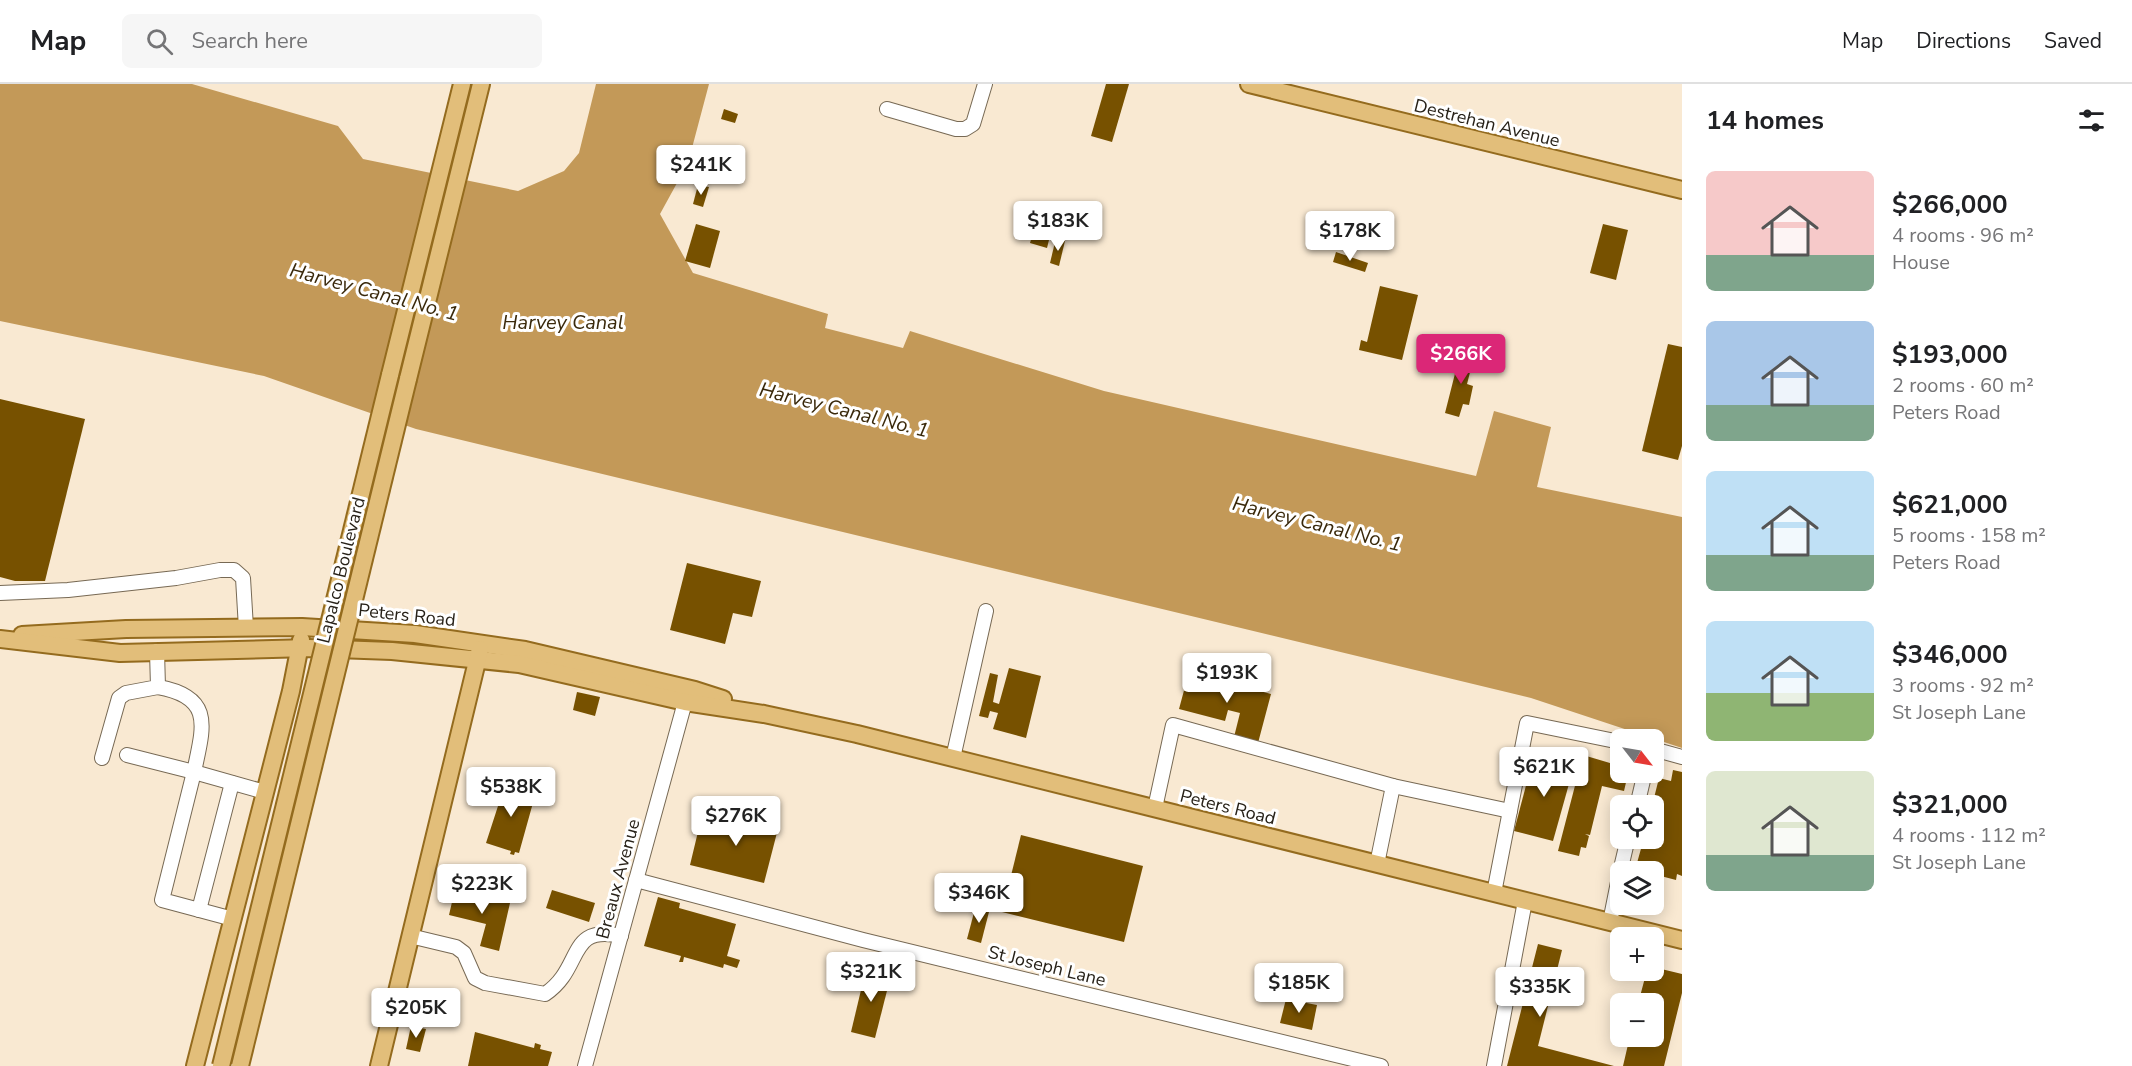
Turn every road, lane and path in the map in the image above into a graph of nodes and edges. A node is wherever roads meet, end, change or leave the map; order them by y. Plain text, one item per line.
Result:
1 (462, 84) edge
2 (481, 84) edge
3 (985, 84) edge
4 (1249, 84) edge
5 (887, 109) dead end
6 (1682, 190) edge
7 (0, 593) edge
8 (986, 611) dead end
9 (302, 627) junction
10 (246, 628) junction
11 (0, 638) edge
12 (482, 643) junction
13 (300, 648) junction
14 (157, 651) junction
15 (478, 660) junction
16 (158, 687) junction
17 (685, 702) junction
18 (764, 714) junction
19 (1610, 740) edge
20 (1664, 752) edge
21 (127, 755) dead end
22 (1682, 757) edge
23 (102, 758) dead end
24 (953, 758) junction
25 (194, 772) junction
26 (231, 783) junction
27 (1393, 786) junction
28 (265, 792) junction
29 (1155, 808) junction
30 (1510, 811) junction
31 (1377, 864) junction
32 (636, 880) junction
33 (1494, 893) junction
34 (1525, 901) junction
35 (199, 910) junction
36 (1611, 915) edge
37 (233, 919) junction
38 (1610, 922) junction
39 (410, 936) junction
40 (621, 936) junction
41 (1682, 940) edge
42 (195, 1066) edge
43 (221, 1066) edge
44 (240, 1066) edge
45 (379, 1066) edge
46 (585, 1066) edge
47 (1381, 1066) edge
48 (1494, 1066) edge

1 - 43 main road, Lapalco Boulevard, bridge
2 - 44 main road, Lapalco Boulevard, bridge
3 - 5 street
4 - 6 main road, Destrehan Avenue
7 - 10 street
8 - 24 street
9 - 10 main road, Peters Road
9 - 12 main road, Peters Road
9 - 13 main road
10 - 11 main road, Peters Road
11 - 14 main road, Peters Road
12 - 15 main road
12 - 18 main road, Peters Road
13 - 14 main road, Peters Road
13 - 15 main road, Peters Road
13 - 28 main road
14 - 16 street
15 - 17 main road, Peters Road
15 - 39 main road
16 - 23 street
16 - 25 street
17 - 18 main road, Peters Road
17 - 32 street, Breaux Avenue
18 - 24 main road, Peters Road
19 - 30 street
20 - 22 street
21 - 25 street
24 - 29 main road, Peters Road
25 - 26 street
25 - 35 street
26 - 28 street
26 - 35 street
27 - 29 street
27 - 30 street
27 - 31 street
28 - 37 main road
29 - 31 main road, Peters Road
30 - 33 street
31 - 33 main road, Peters Road
32 - 40 street, Breaux Avenue
32 - 47 street, St Joseph Lane
33 - 34 main road, Peters Road
34 - 38 main road, Peters Road
34 - 48 street
35 - 37 street
36 - 38 street
37 - 42 main road
38 - 41 main road, Peters Road
39 - 40 street
39 - 45 main road
40 - 46 street, Breaux Avenue

